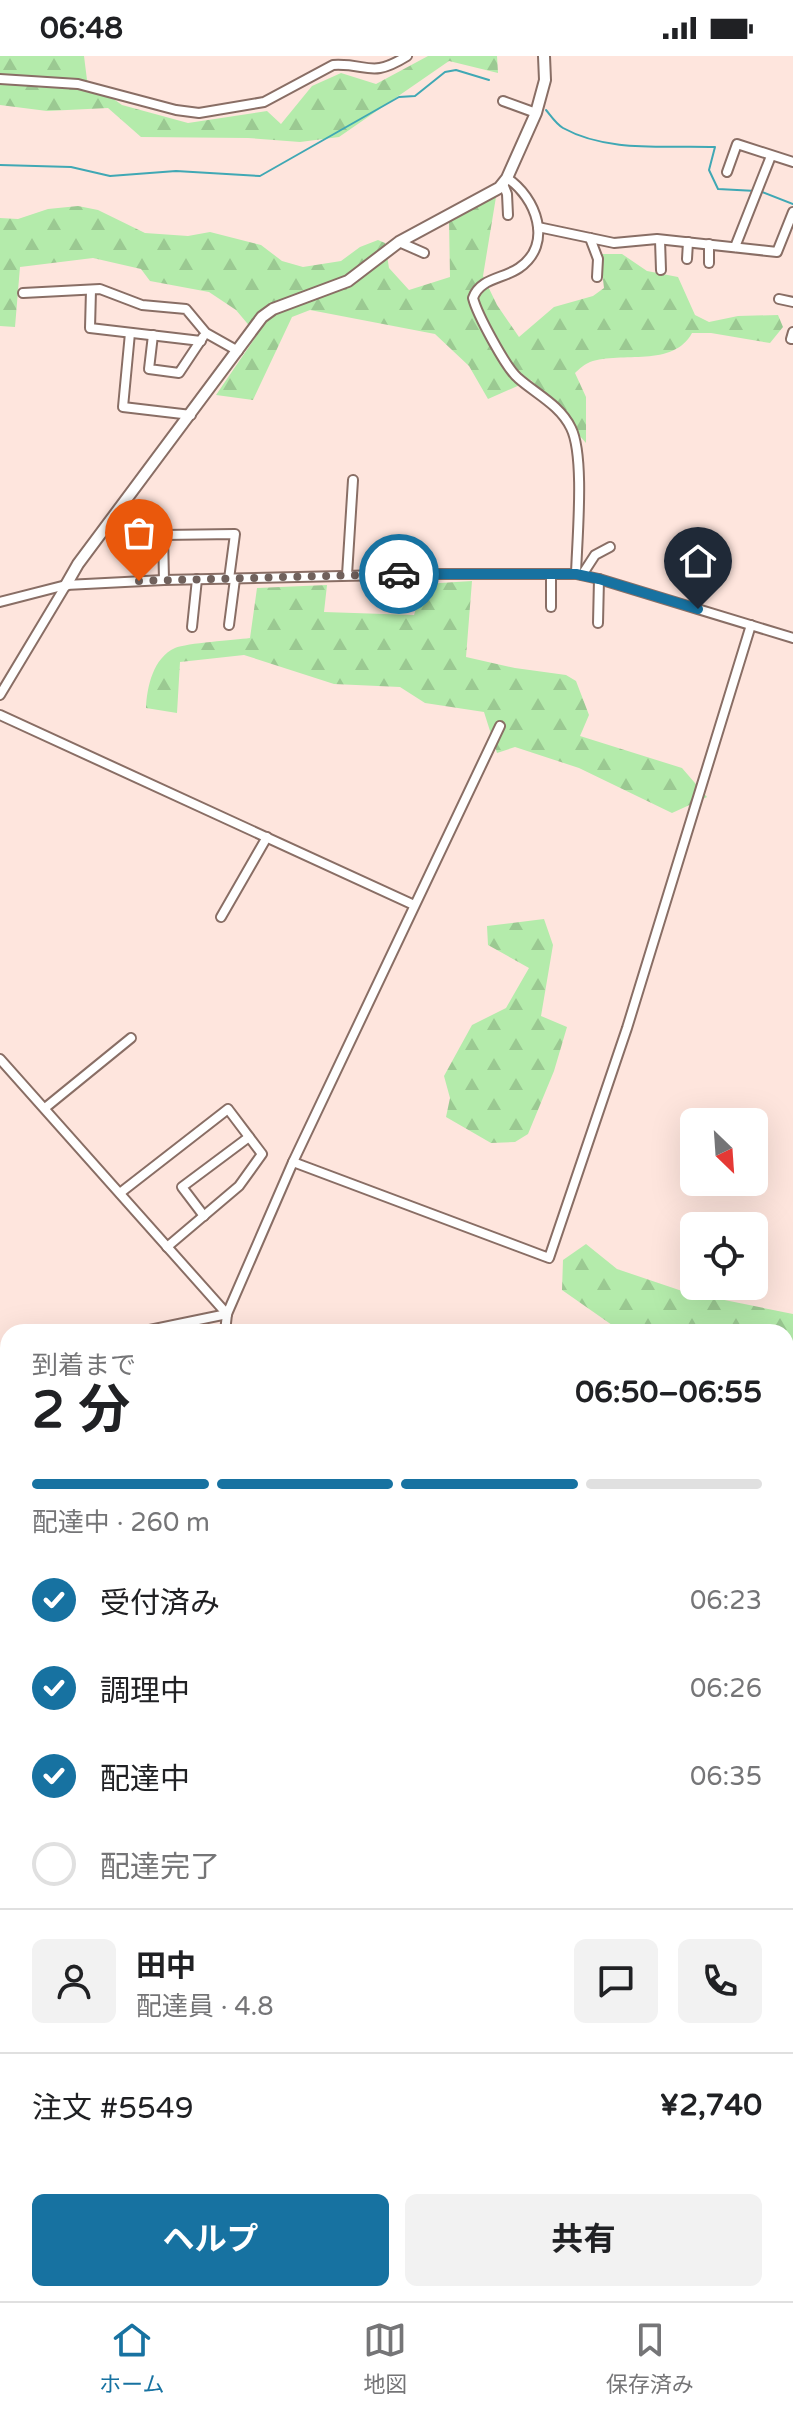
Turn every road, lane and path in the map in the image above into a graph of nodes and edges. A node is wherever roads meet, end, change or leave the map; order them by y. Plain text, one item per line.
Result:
1 (407, 56) edge
2 (544, 56) edge
3 (0, 79) edge
4 (503, 101) dead end
5 (536, 113) junction
6 (771, 156) junction
7 (793, 162) edge
8 (727, 172) dead end
9 (505, 181) junction
10 (508, 215) dead end
11 (792, 217) edge
12 (538, 227) junction
13 (590, 238) junction
14 (660, 240) junction
15 (399, 242) junction
16 (688, 242) junction
17 (709, 244) junction
18 (735, 247) junction
19 (424, 253) dead end
20 (687, 259) dead end
21 (709, 263) dead end
22 (661, 270) dead end
23 (597, 277) dead end
24 (91, 290) junction
25 (23, 293) dead end
26 (779, 299) dead end
27 (793, 302) edge
28 (793, 332) edge
29 (130, 333) junction
30 (153, 335) junction
31 (203, 337) junction
32 (793, 339) edge
33 (238, 351) junction
34 (191, 415) junction
35 (353, 480) dead end
36 (610, 547) dead end
37 (551, 574) junction
38 (347, 575) junction
39 (579, 575) junction
40 (197, 579) junction
41 (232, 579) junction
42 (599, 579) junction
43 (164, 580) junction
44 (66, 585) junction
45 (0, 602) edge
46 (551, 607) dead end
47 (598, 623) dead end
48 (229, 625) dead end
49 (751, 625) junction
50 (192, 627) dead end
51 (793, 638) edge
52 (0, 695) edge
53 (0, 715) edge
54 (500, 726) dead end
55 (267, 837) junction
56 (414, 905) junction
57 (221, 917) dead end
58 (131, 1038) dead end
59 (0, 1059) edge
60 (45, 1108) junction
61 (249, 1137) junction
62 (293, 1162) junction
63 (120, 1193) junction
64 (204, 1216) junction
65 (167, 1247) junction
66 (227, 1314) junction
67 (179, 1324) edge
68 (226, 1324) edge

1 - 3 street
2 - 5 street
4 - 5 street
5 - 9 street
6 - 7 street
6 - 8 street
6 - 18 street
9 - 10 street
9 - 12 street
9 - 15 street
11 - 18 street
12 - 13 street
12 - 39 street
13 - 14 street
13 - 23 street
14 - 16 street
14 - 22 street
15 - 19 street
15 - 33 street
16 - 17 street
16 - 20 street
17 - 18 street
17 - 21 street
24 - 25 street
24 - 29 street
24 - 31 street
26 - 27 street
28 - 32 street
29 - 30 street
29 - 34 street
30 - 31 street
30 - 31 street
31 - 33 street
33 - 34 street
34 - 44 street
35 - 38 street
36 - 39 street
37 - 38 street
37 - 39 street
37 - 46 street
38 - 41 street
39 - 42 street
40 - 41 street
40 - 43 street
40 - 50 street
41 - 43 street
41 - 48 street
42 - 47 street
42 - 49 street
43 - 44 street
44 - 45 street
44 - 52 street
49 - 51 street
49 - 62 street
53 - 55 street
54 - 56 street
55 - 56 street
55 - 57 street
56 - 62 street
58 - 60 street
59 - 60 street
60 - 63 street
61 - 63 street
61 - 64 street
61 - 64 street
62 - 66 street
63 - 65 street
64 - 65 street
65 - 66 street
66 - 67 street
66 - 68 street

